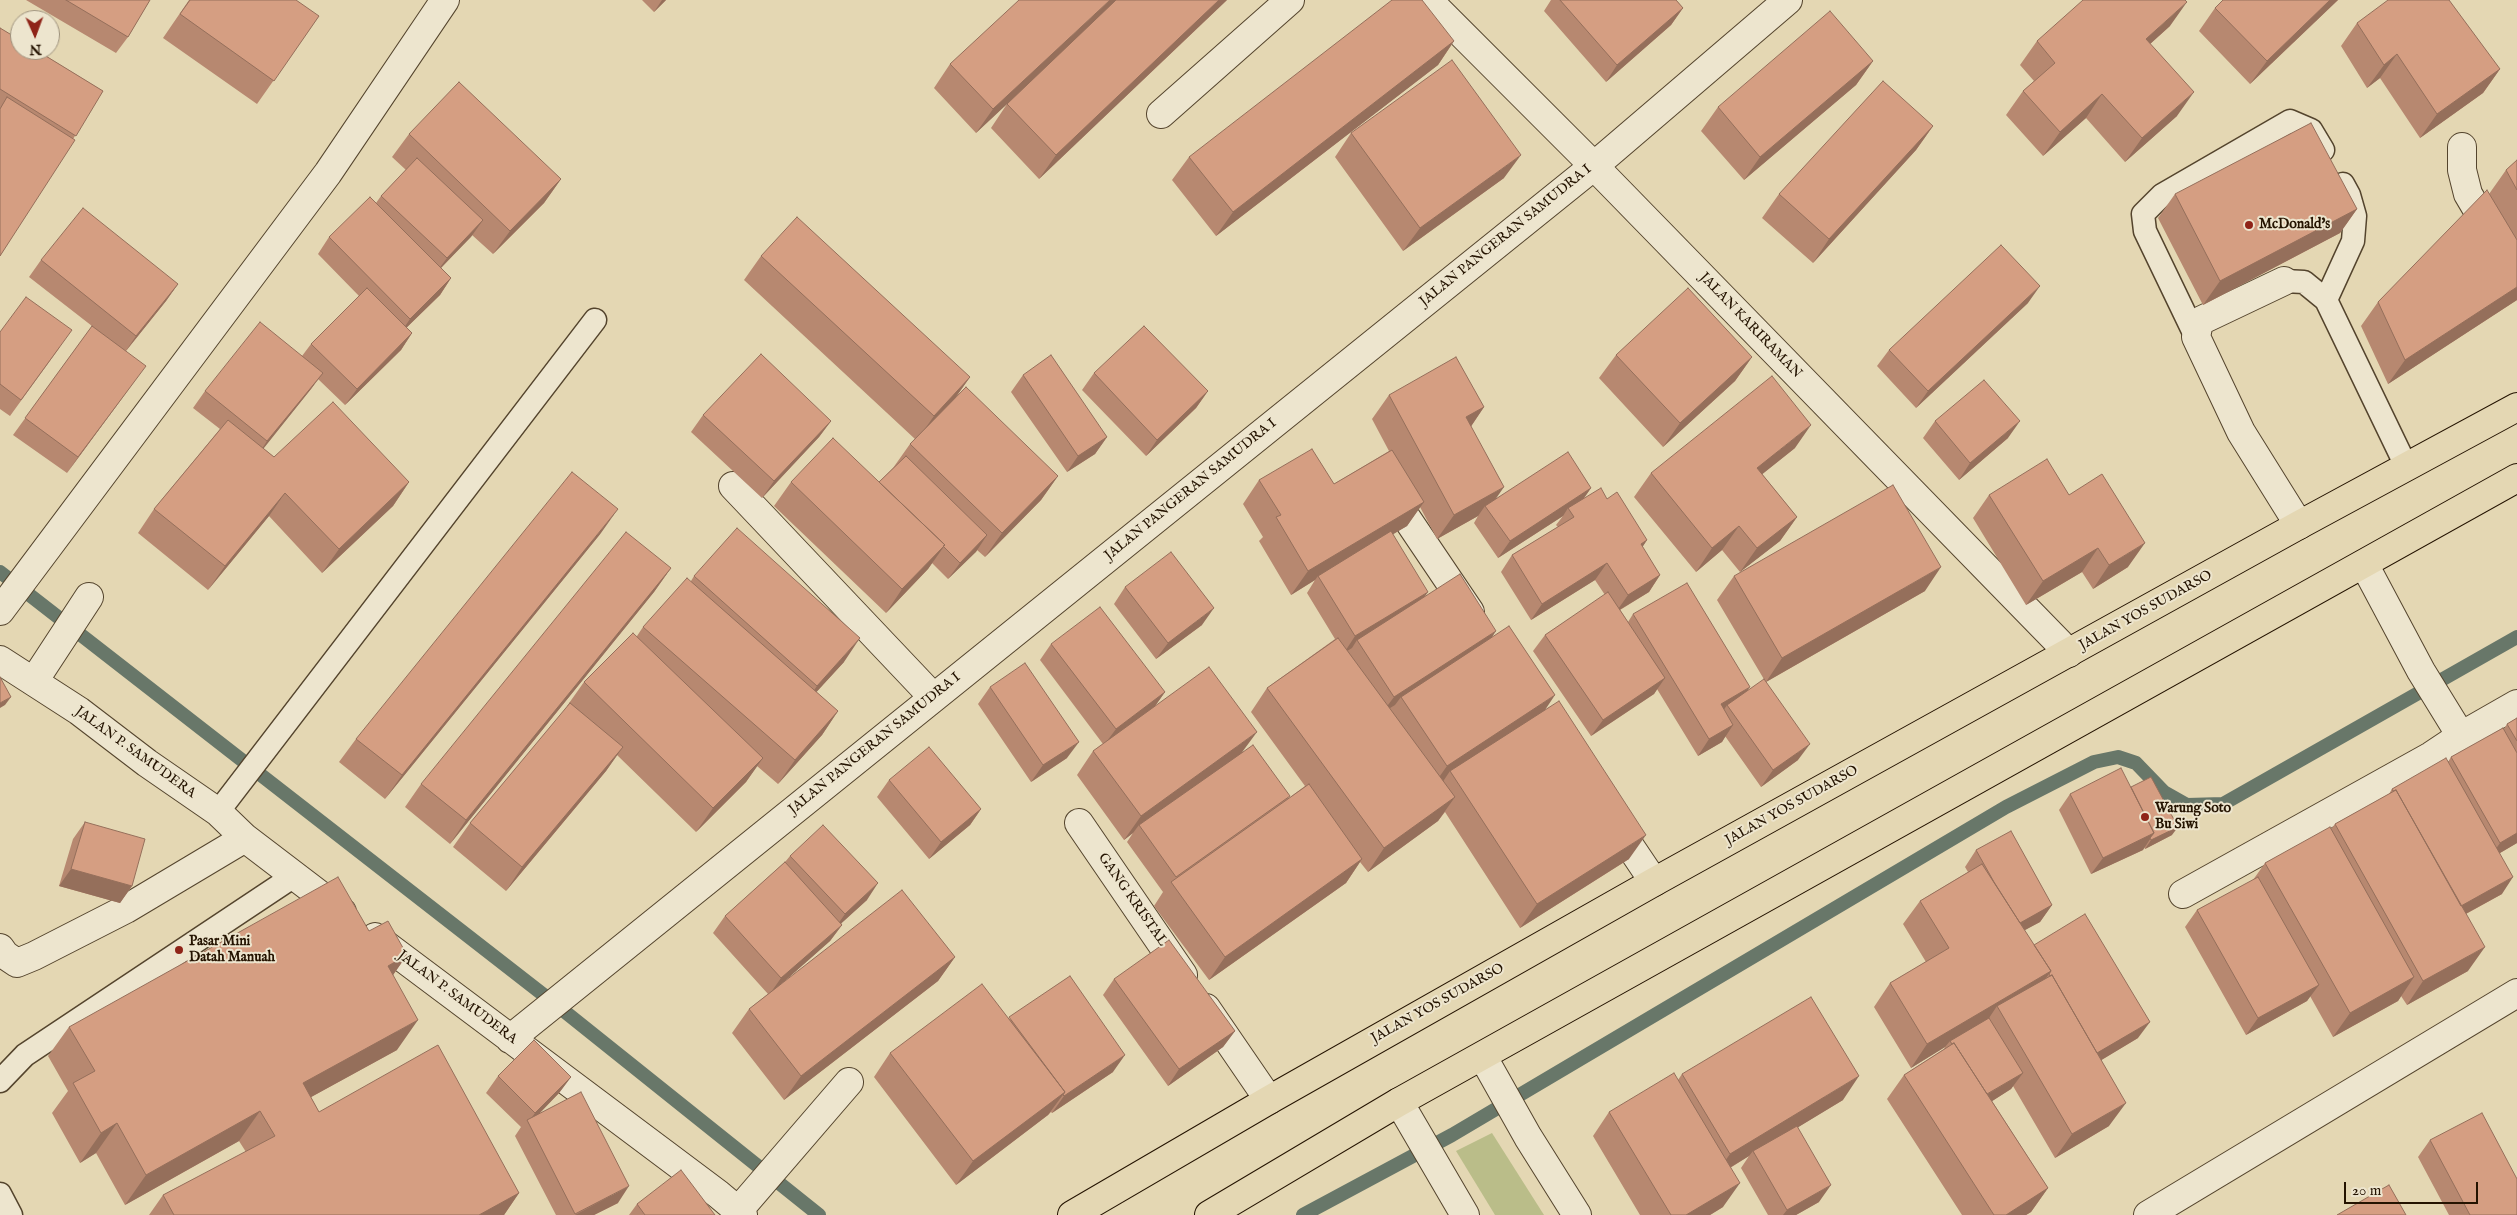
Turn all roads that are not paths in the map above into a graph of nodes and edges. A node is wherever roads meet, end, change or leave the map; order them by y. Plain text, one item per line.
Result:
1 (445, 0) edge
2 (1290, 0) edge
3 (1428, 0) edge
4 (1788, 0) edge
5 (1161, 114) dead end
6 (2462, 147) dead end
7 (1594, 166) junction
8 (2517, 277) edge
9 (2284, 281) joint
10 (2326, 300) junction
11 (595, 320) dead end
12 (2196, 337) junction
13 (2517, 408) edge
14 (2406, 468) junction
15 (1378, 476) edge
16 (2517, 478) edge
17 (732, 486) dead end
18 (2298, 526) junction
19 (2364, 564) junction
20 (89, 597) dead end
21 (6, 603) edge
22 (1483, 630) edge
23 (2070, 653) junction
24 (0, 660) edge
25 (34, 682) junction
26 (933, 697) junction
27 (2517, 704) edge
28 (2460, 736) junction
29 (1599, 801) edge
30 (218, 812) junction
31 (1079, 823) dead end
32 (245, 838) junction
33 (294, 876) junction
34 (1654, 882) junction
35 (2184, 894) dead end
36 (0, 948) edge
37 (2517, 993) edge
38 (510, 1039) junction
39 (1484, 1057) junction
40 (0, 1081) edge
41 (848, 1082) dead end
42 (1269, 1100) junction
43 (1399, 1102) junction
44 (0, 1194) edge
45 (740, 1213) edge
46 (11, 1215) edge
47 (1072, 1215) edge
48 (1209, 1215) edge
49 (1465, 1215) edge
50 (1577, 1215) edge
51 (2148, 1215) edge

1 - 21 street
2 - 5 street
3 - 7 street, JALAN KARIRAMAN
4 - 7 street, JALAN PANGERAN SAMUDRA I
6 - 8 street
7 - 23 street, JALAN KARIRAMAN
7 - 26 street, JALAN PANGERAN SAMUDRA I
9 - 10 lane
9 - 12 street
10 - 12 lane
10 - 14 lane
11 - 30 lane
12 - 18 street
13 - 14 main road, JALAN YOS SUDARSO
14 - 18 main road, JALAN YOS SUDARSO
15 - 22 street
16 - 19 main road
17 - 26 street
18 - 23 main road, JALAN YOS SUDARSO
19 - 28 street
19 - 39 main road
20 - 25 street
23 - 34 main road, JALAN YOS SUDARSO
24 - 25 street, JALAN P. SAMUDERA
25 - 30 street, JALAN P. SAMUDERA
26 - 38 street, JALAN PANGERAN SAMUDRA I
27 - 28 street
28 - 35 street
29 - 34 street
30 - 32 street, JALAN P. SAMUDERA
31 - 42 street, GANG KRISTAL
32 - 33 street, JALAN P. SAMUDERA
32 - 36 street
33 - 38 street, JALAN P. SAMUDERA
33 - 40 lane
34 - 42 main road, JALAN YOS SUDARSO
37 - 51 street
38 - 45 street, JALAN P. SAMUDERA
39 - 43 main road
39 - 50 street
41 - 45 street
42 - 47 main road, JALAN YOS SUDARSO
43 - 48 main road
43 - 49 street
44 - 46 lane

